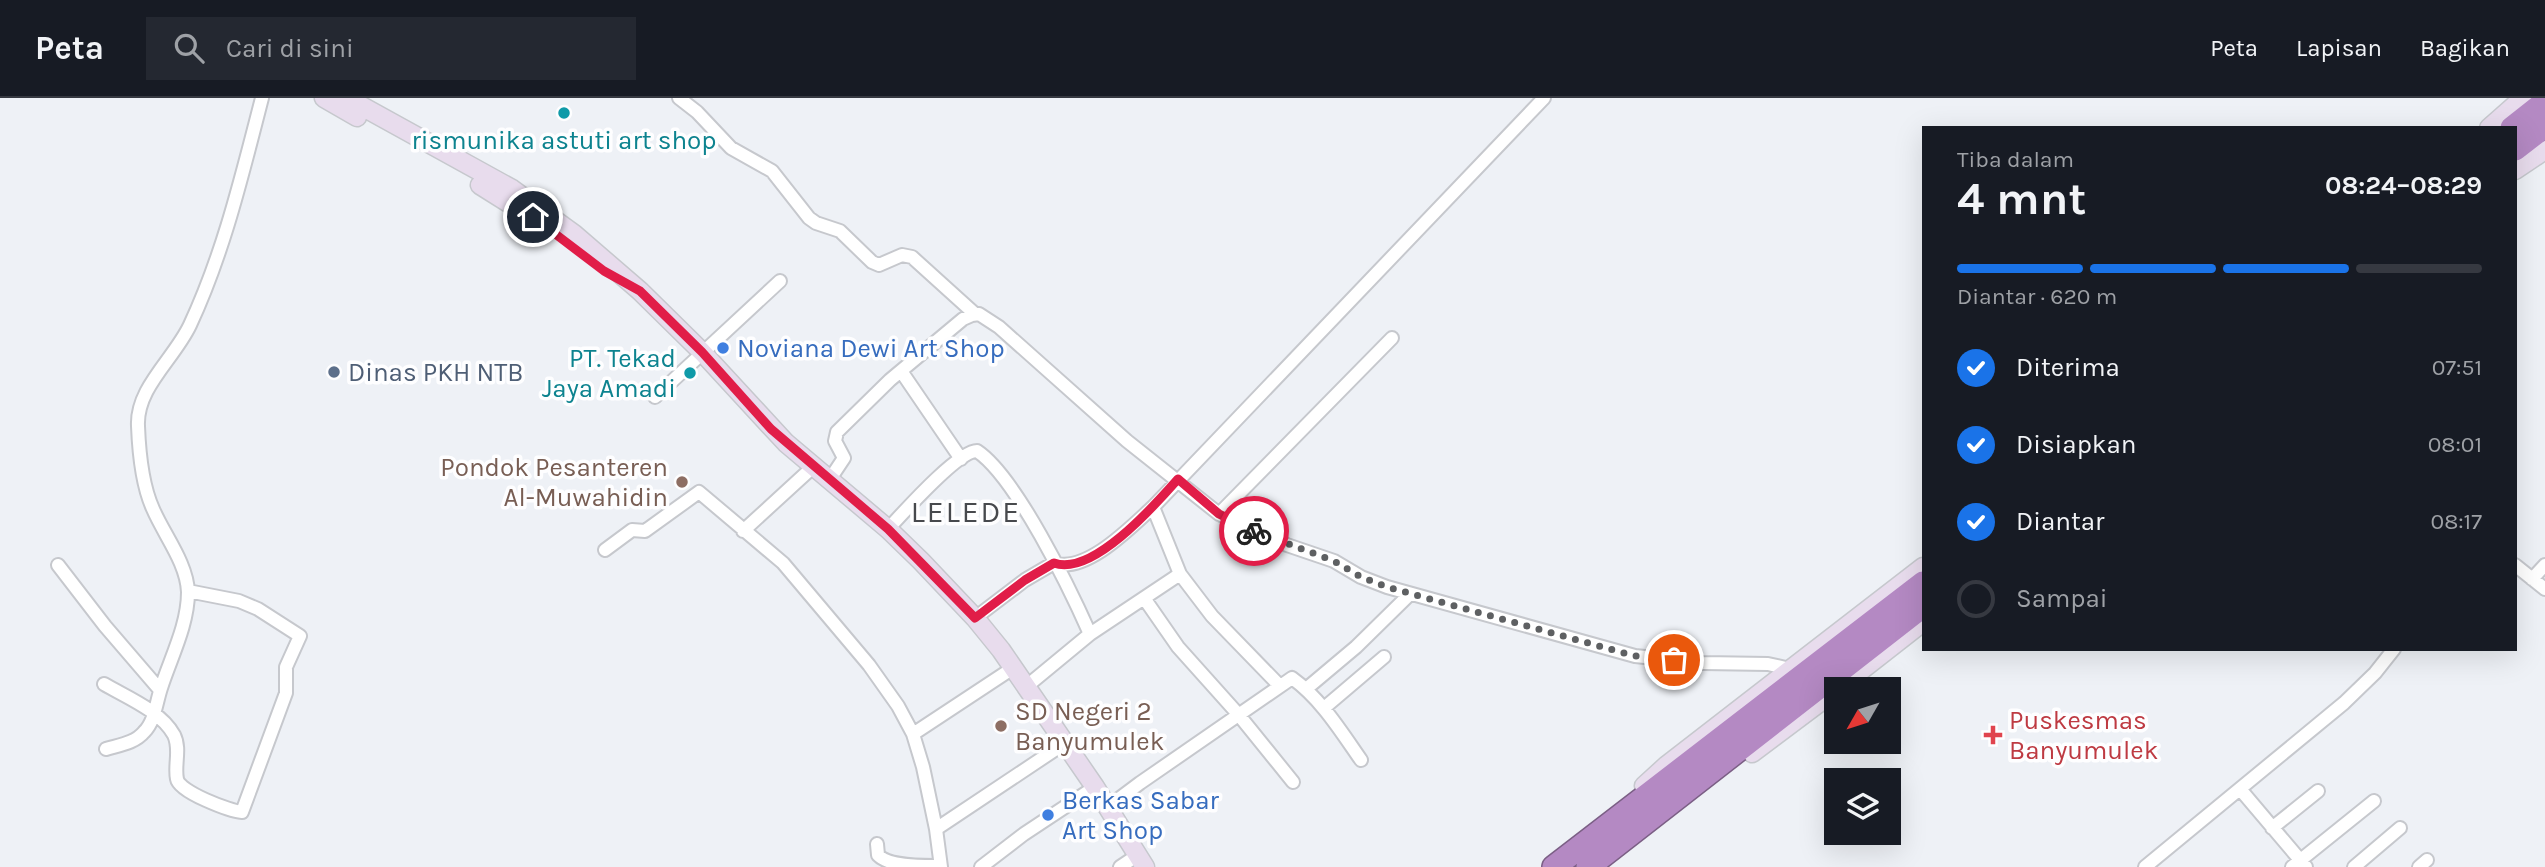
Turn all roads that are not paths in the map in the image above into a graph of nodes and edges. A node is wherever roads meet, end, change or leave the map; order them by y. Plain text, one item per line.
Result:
1 (262, 98) edge
2 (324, 98) edge
3 (347, 98) edge
4 (680, 98) edge
5 (1544, 98) edge
6 (2523, 98) edge
7 (2545, 102) edge
8 (2491, 126) edge
9 (2515, 126) edge
10 (2545, 126) edge
11 (2517, 147) edge
12 (2545, 150) edge
13 (2517, 169) edge
14 (545, 218) junction
15 (780, 281) dead end
16 (975, 314) junction
17 (1392, 338) dead end
18 (702, 352) junction
19 (901, 371) junction
20 (656, 397) dead end
21 (961, 458) junction
22 (814, 466) junction
23 (830, 479) junction
24 (1178, 479) junction
25 (1153, 507) junction
26 (1219, 514) junction
27 (888, 529) junction
28 (743, 531) junction
29 (605, 550) dead end
30 (1054, 563) junction
31 (58, 565) dead end
32 (2545, 565) edge
33 (2517, 567) edge
34 (1922, 568) edge
35 (1180, 574) junction
36 (2532, 579) junction
37 (1922, 584) edge
38 (2545, 589) edge
39 (188, 591) junction
40 (1410, 594) junction
41 (1144, 598) junction
42 (1922, 607) edge
43 (975, 618) junction
44 (1922, 623) edge
45 (1090, 634) junction
46 (2392, 651) edge
47 (1384, 657) dead end
48 (1013, 668) junction
49 (1790, 669) junction
50 (1853, 677) edge
51 (104, 684) dead end
52 (1027, 686) junction
53 (1280, 686) junction
54 (1306, 689) junction
55 (160, 690) junction
56 (1824, 699) edge
57 (1324, 708) junction
58 (154, 715) junction
59 (1238, 715) junction
60 (913, 734) junction
61 (1065, 743) junction
62 (106, 749) dead end
63 (1360, 760) dead end
64 (1293, 782) dead end
65 (1095, 787) junction
66 (2240, 789) junction
67 (2318, 791) dead end
68 (2374, 801) dead end
69 (1108, 807) junction
70 (1630, 821) junction
71 (2272, 828) junction
72 (2400, 828) dead end
73 (936, 829) junction
74 (877, 844) dead end
75 (1142, 861) edge
76 (2300, 865) edge
77 (940, 867) edge
78 (981, 867) edge
79 (1120, 867) edge
80 (1554, 867) edge
81 (1588, 867) edge
82 (2145, 867) edge
83 (2354, 867) edge

1 - 39 street
2 - 14 main road
3 - 14 main road
4 - 16 street
5 - 24 street
6 - 8 main road
7 - 9 highway
10 - 11 highway
12 - 13 main road
14 - 18 main road
15 - 18 street
16 - 19 street
16 - 24 street
17 - 26 street
18 - 20 street
18 - 22 main road
19 - 21 street
19 - 23 street
21 - 27 street
21 - 30 street
22 - 23 main road
22 - 28 street
23 - 27 main road
24 - 25 street
24 - 26 street
25 - 30 street
25 - 35 street
26 - 40 street
27 - 43 main road
28 - 29 street
28 - 60 street
30 - 43 street
30 - 45 street
31 - 55 street
32 - 36 street
33 - 36 street
34 - 49 main road
35 - 41 street
35 - 53 street
36 - 38 street
37 - 70 highway
39 - 55 street
39 - 58 street
40 - 49 street
40 - 54 street
41 - 45 street
41 - 59 street
42 - 70 highway
43 - 48 main road
44 - 50 main road
45 - 52 street
46 - 66 street
47 - 57 street
48 - 52 main road
48 - 60 street
49 - 70 main road
51 - 58 street
52 - 61 main road
53 - 54 street
53 - 59 street
54 - 57 street
55 - 58 street
56 - 70 main road
57 - 63 street
58 - 62 street
59 - 64 street
59 - 69 street
60 - 73 street
61 - 65 main road
61 - 73 street
65 - 69 main road
65 - 78 street
66 - 71 street
66 - 82 street
67 - 71 street
68 - 76 street
69 - 75 main road
70 - 80 highway
70 - 81 highway
71 - 76 street
72 - 83 street
73 - 77 street
74 - 77 street
75 - 79 street

